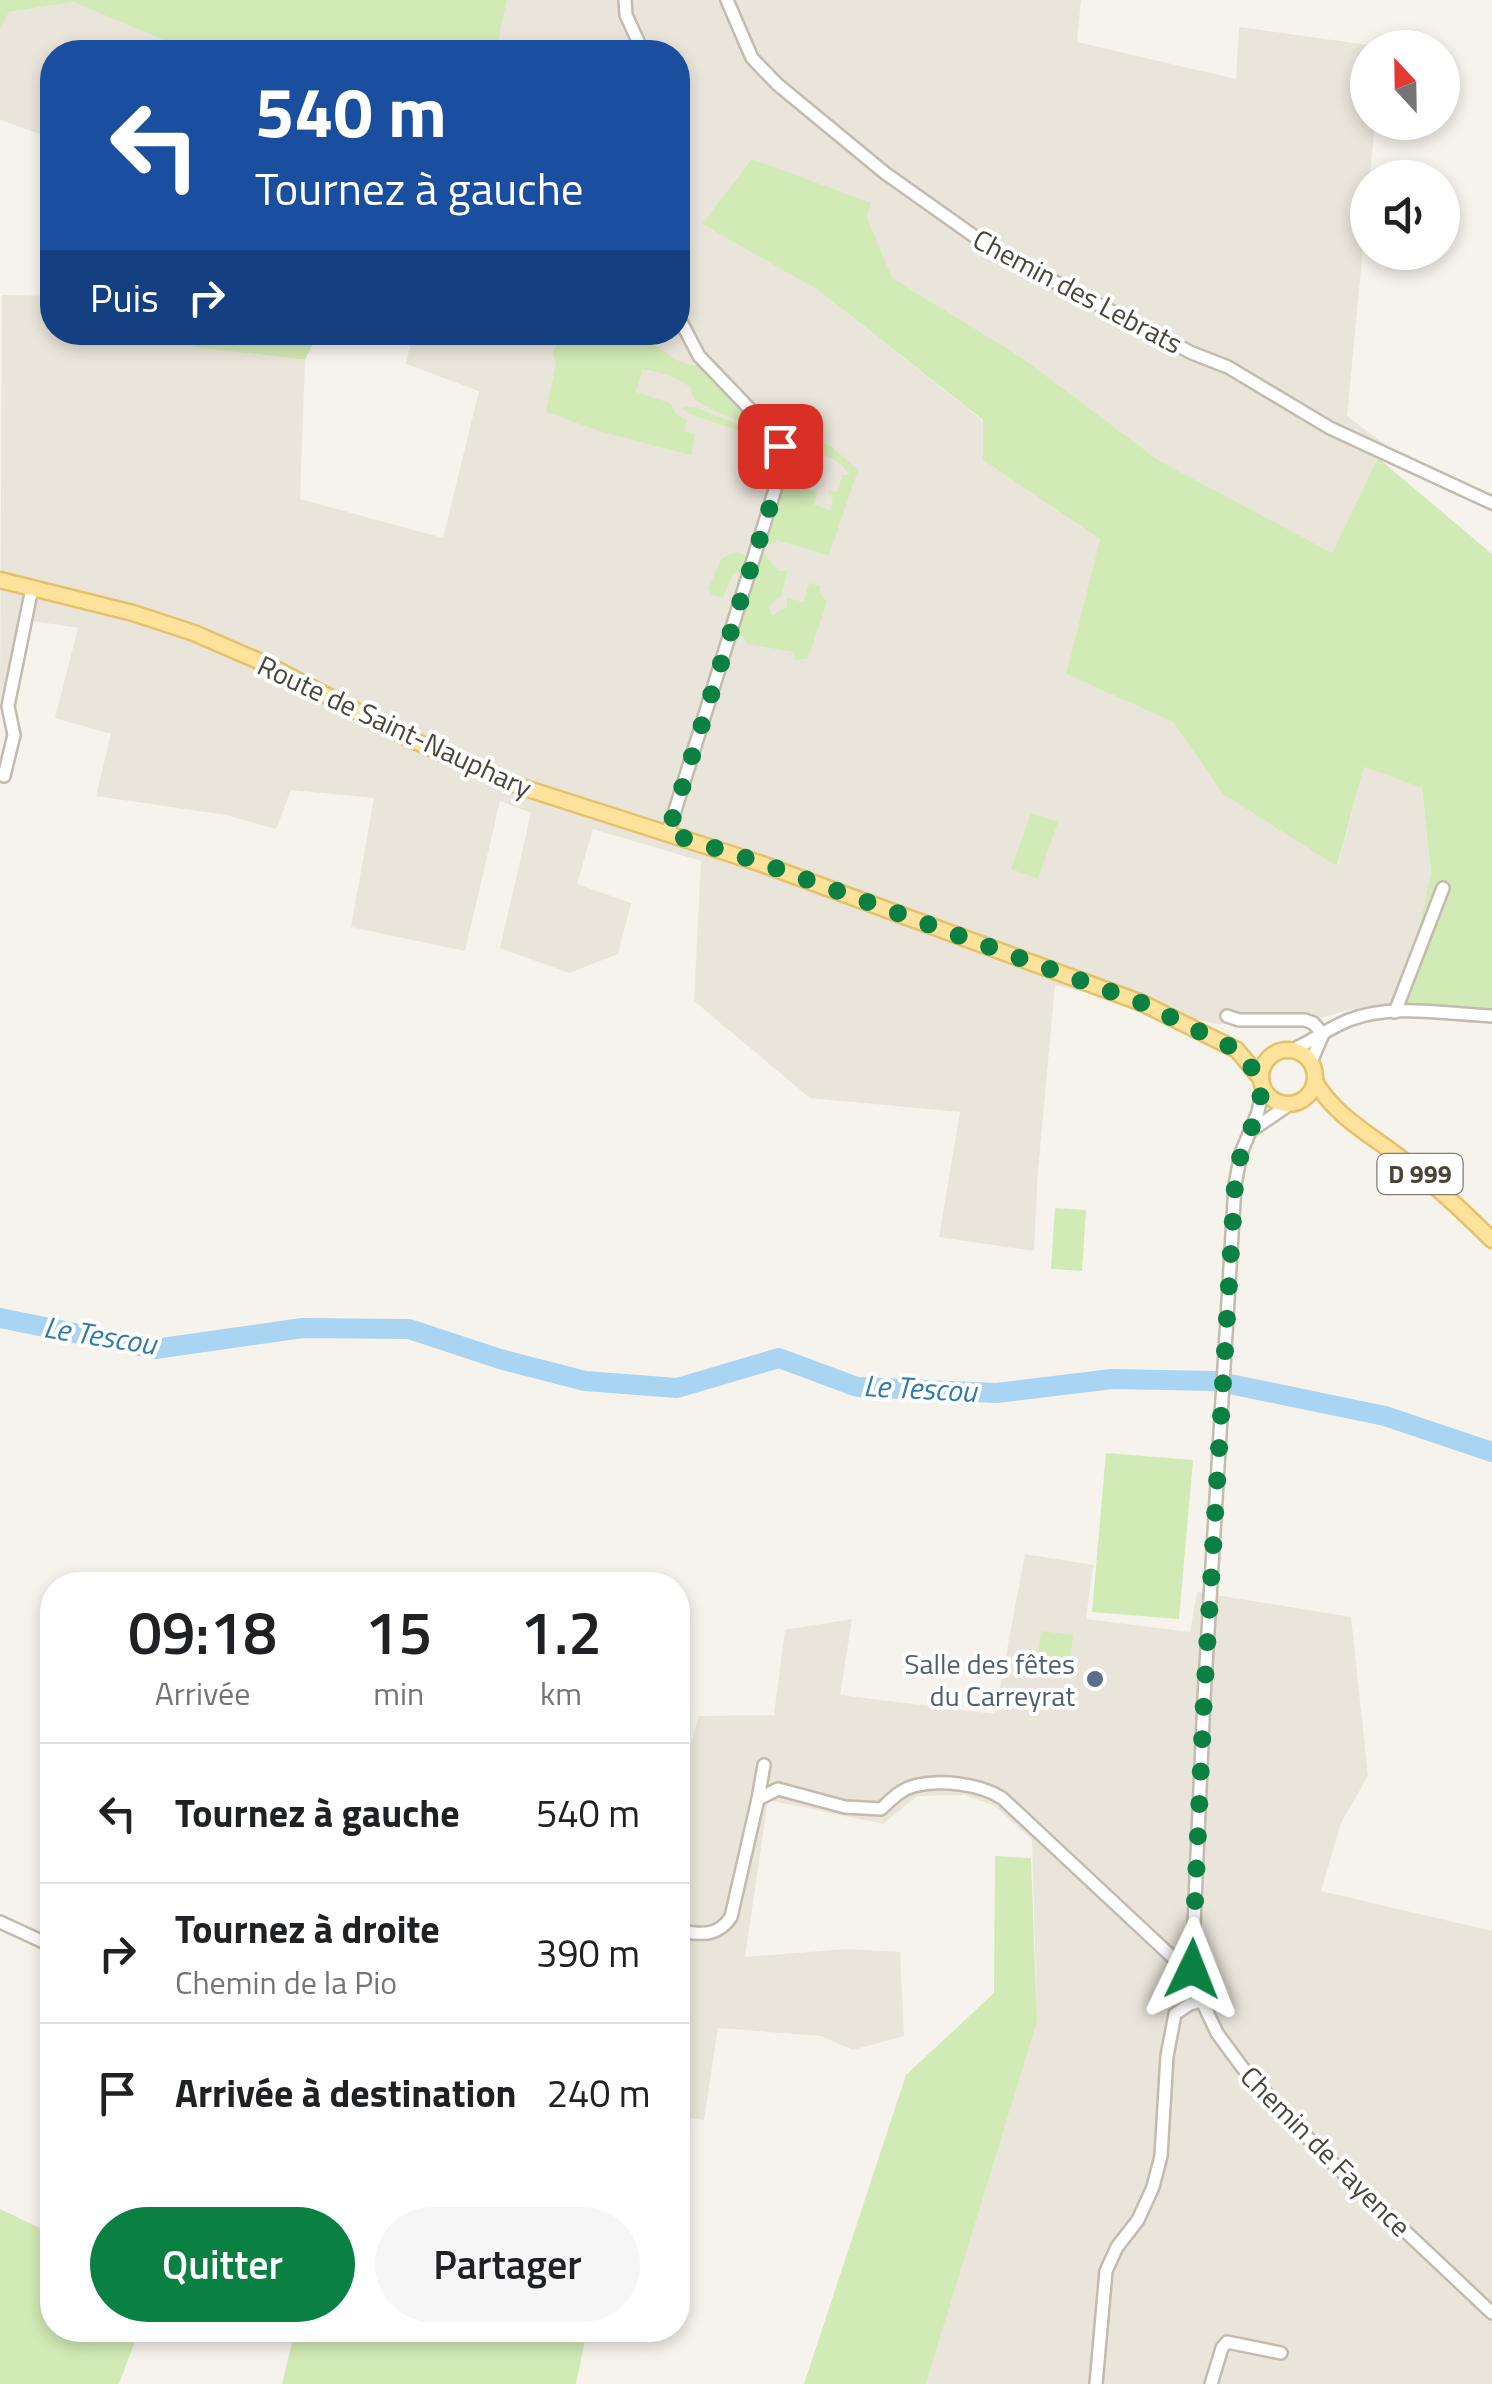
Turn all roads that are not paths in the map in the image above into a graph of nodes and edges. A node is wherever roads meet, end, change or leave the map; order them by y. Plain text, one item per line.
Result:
1 (625, 0) edge
2 (726, 0) edge
3 (637, 40) edge
4 (690, 339) edge
5 (1492, 503) edge
6 (0, 580) edge
7 (32, 588) junction
8 (4, 776) dead end
9 (668, 833) junction
10 (1443, 888) dead end
11 (1395, 1012) junction
12 (1227, 1016) dead end
13 (1492, 1016) edge
14 (1323, 1034) junction
15 (1237, 1050) junction
16 (1292, 1050) junction
17 (1274, 1054) junction
18 (1311, 1062) junction
19 (1315, 1081) junction
20 (1262, 1083) junction
21 (1292, 1104) junction
22 (1342, 1114) junction
23 (1252, 1131) junction
24 (1492, 1240) edge
25 (764, 1765) dead end
26 (758, 1799) junction
27 (0, 1922) edge
28 (690, 1932) edge
29 (40, 1940) edge
30 (1192, 1969) junction
31 (1202, 2001) junction
32 (1492, 2314) edge
33 (1282, 2353) dead end
34 (1096, 2384) edge
35 (1212, 2384) edge

1 - 3 street
2 - 5 street, Chemin des Lebrats
4 - 9 street
6 - 7 main road, Route de Saint-Nauphary
7 - 8 street
7 - 9 main road, Route de Saint-Nauphary
9 - 15 main road, Route de Saint-Nauphary
10 - 11 street
11 - 13 street
11 - 14 street
12 - 14 street
14 - 16 street
14 - 18 street
15 - 17 main road, Route de Saint-Nauphary
15 - 20 main road, Route de Saint-Nauphary
16 - 17 main road
16 - 18 main road
17 - 20 main road
18 - 19 main road
19 - 21 main road
19 - 22 main road, D 999
20 - 21 main road
20 - 23 street, Chemin de Fayence
21 - 22 main road, D 999
21 - 23 street
22 - 24 main road, D 999
23 - 30 street, Chemin de Fayence
25 - 26 street
26 - 28 street
26 - 30 street
27 - 29 street
30 - 31 street, Chemin de Fayence
31 - 32 street, Chemin de Fayence
31 - 34 street
33 - 35 street

